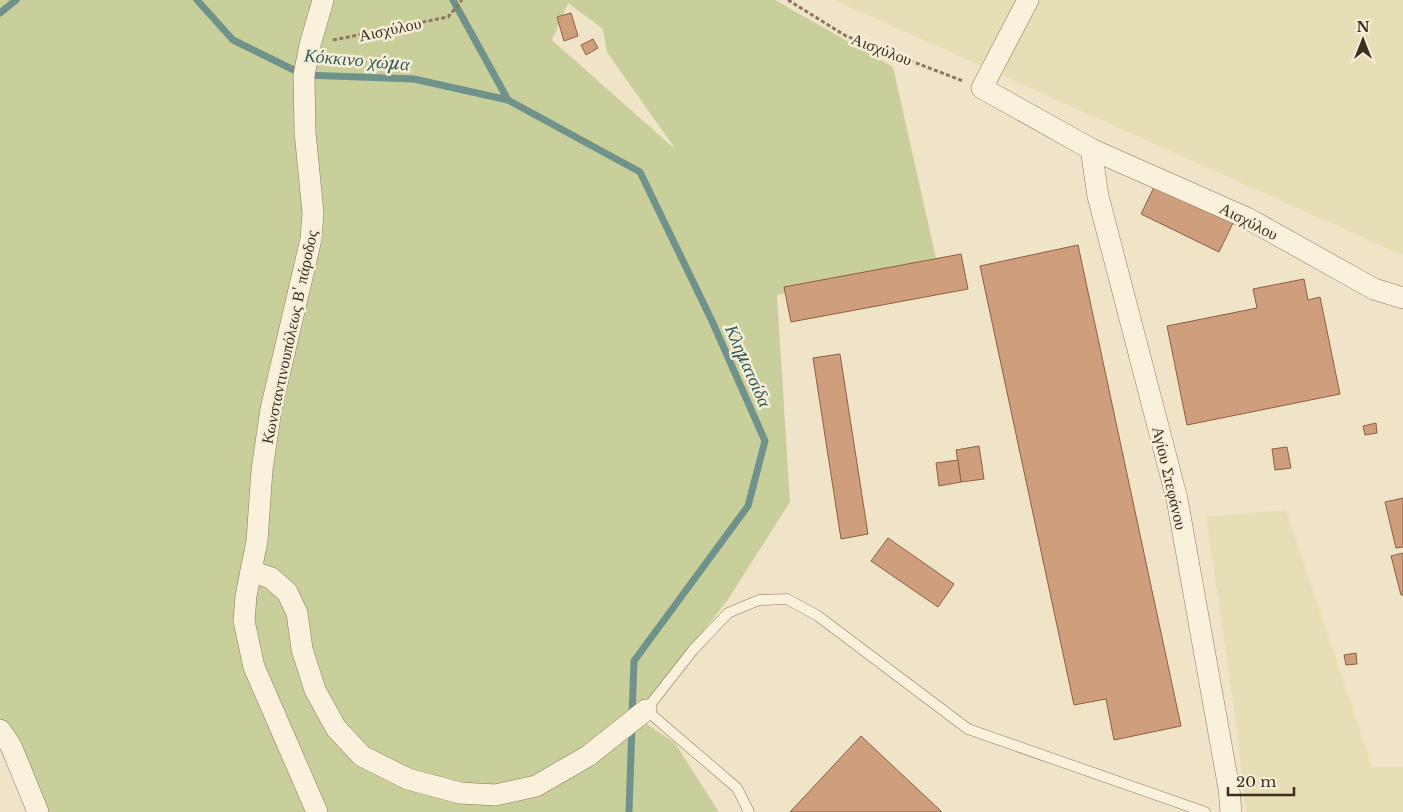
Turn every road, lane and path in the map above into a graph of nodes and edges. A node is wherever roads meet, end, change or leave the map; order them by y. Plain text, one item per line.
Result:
1 (323, 0) edge
2 (462, 0) edge
3 (788, 0) edge
4 (1028, 0) edge
5 (310, 45) junction
6 (982, 88) junction
7 (1091, 149) junction
8 (1402, 296) edge
9 (251, 571) junction
10 (646, 710) junction
11 (0, 730) edge
12 (38, 812) edge
13 (317, 812) edge
14 (749, 812) edge
15 (1205, 812) edge
16 (1231, 812) edge

1 - 5 street, Κωνσταντινουπόλεως Β' πάροδος
2 - 5 path, Αισχύλου
3 - 6 path, Αισχύλου
4 - 6 street
5 - 9 street, Κωνσταντινουπόλεως Β' πάροδος
6 - 7 street, Αισχύλου
7 - 8 street, Αισχύλου
7 - 16 street, Αγίου Στεφάνου
9 - 10 street
9 - 13 street, Κωνσταντινουπόλεως Β' πάροδος
10 - 14 lane
10 - 15 lane
11 - 12 street

